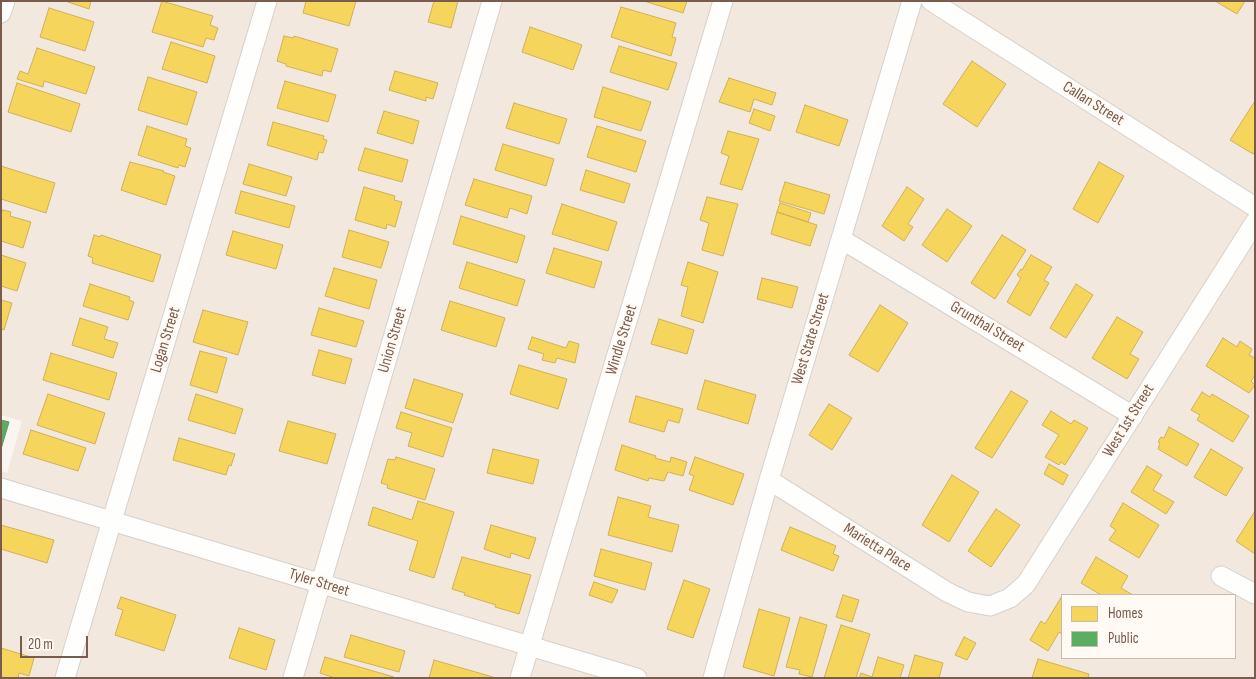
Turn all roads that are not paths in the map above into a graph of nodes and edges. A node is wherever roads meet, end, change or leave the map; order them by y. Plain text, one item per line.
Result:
1 (5, 1) edge
2 (267, 1) edge
3 (492, 1) edge
4 (723, 1) edge
5 (912, 1) edge
6 (931, 1) edge
7 (1, 13) edge
8 (1255, 207) edge
9 (1255, 222) edge
10 (841, 239) junction
11 (1133, 416) junction
12 (769, 480) junction
13 (1, 488) edge
14 (112, 521) junction
15 (1221, 576) dead end
16 (322, 584) junction
17 (1255, 594) edge
18 (990, 606) joint
19 (530, 646) junction
20 (65, 678) edge
21 (293, 678) edge
22 (520, 678) edge
23 (637, 678) edge
24 (713, 678) edge

1 - 7 street
2 - 14 street, Logan Street
3 - 16 street, Union Street
4 - 19 street, Windle Street
5 - 10 street, West State Street
6 - 8 street, Callan Street
9 - 11 street, West 1st Street
10 - 11 street, Grunthal Street
10 - 12 street, West State Street
11 - 18 street, West 1st Street
12 - 18 street, Marietta Place
12 - 24 street, West State Street
13 - 14 street, Tyler Street
14 - 16 street, Tyler Street
14 - 20 street, Logan Street
15 - 17 street
16 - 19 street, Tyler Street
16 - 21 street, Union Street
19 - 22 street, Windle Street
19 - 23 street, Tyler Street

